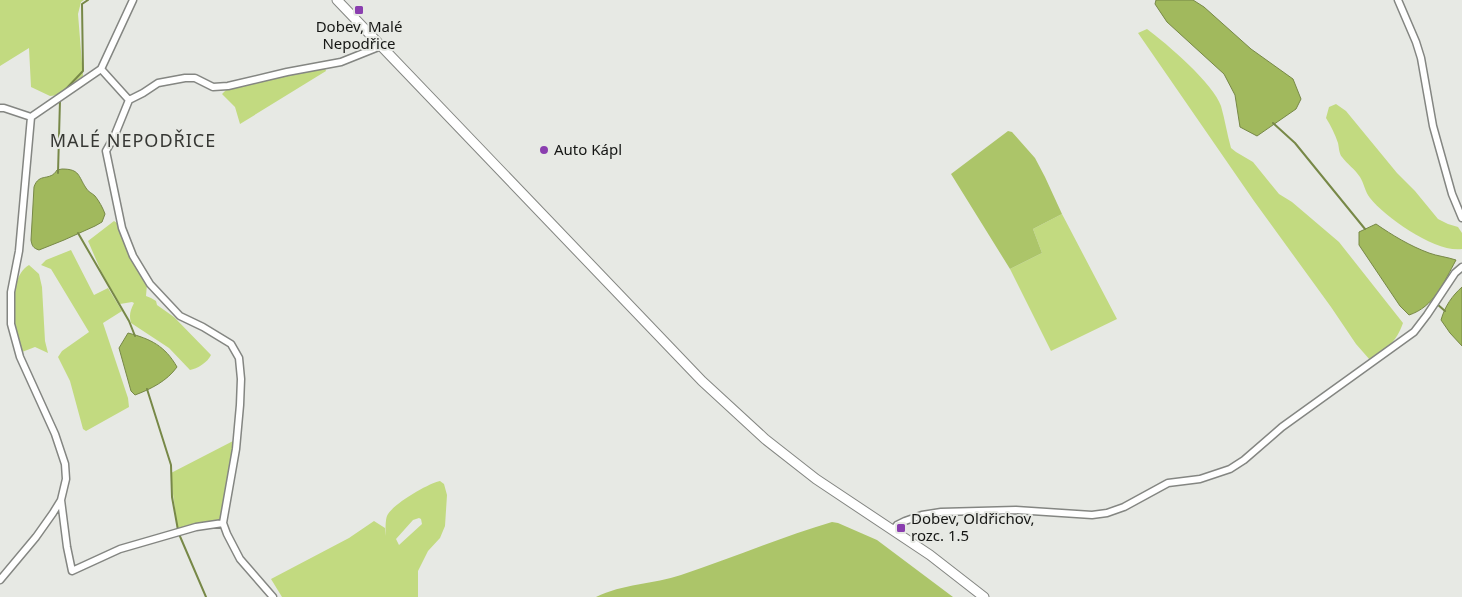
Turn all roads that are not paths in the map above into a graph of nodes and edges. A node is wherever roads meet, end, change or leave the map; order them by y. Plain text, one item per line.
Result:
1 (134, 0) edge
2 (337, 0) edge
3 (1398, 0) edge
4 (381, 46) junction
5 (101, 70) junction
6 (129, 100) junction
7 (0, 108) edge
8 (31, 117) junction
9 (1462, 218) edge
10 (1462, 268) edge
11 (61, 500) junction
12 (224, 523) junction
13 (893, 530) junction
14 (0, 580) edge
15 (273, 597) edge
16 (984, 597) edge

1 - 5 street
2 - 4 main road
3 - 9 street
4 - 6 street
4 - 13 main road
5 - 6 street
5 - 8 street
6 - 12 street
7 - 8 street
8 - 11 street
10 - 13 street
11 - 12 street
11 - 14 street
12 - 15 street
13 - 16 main road

